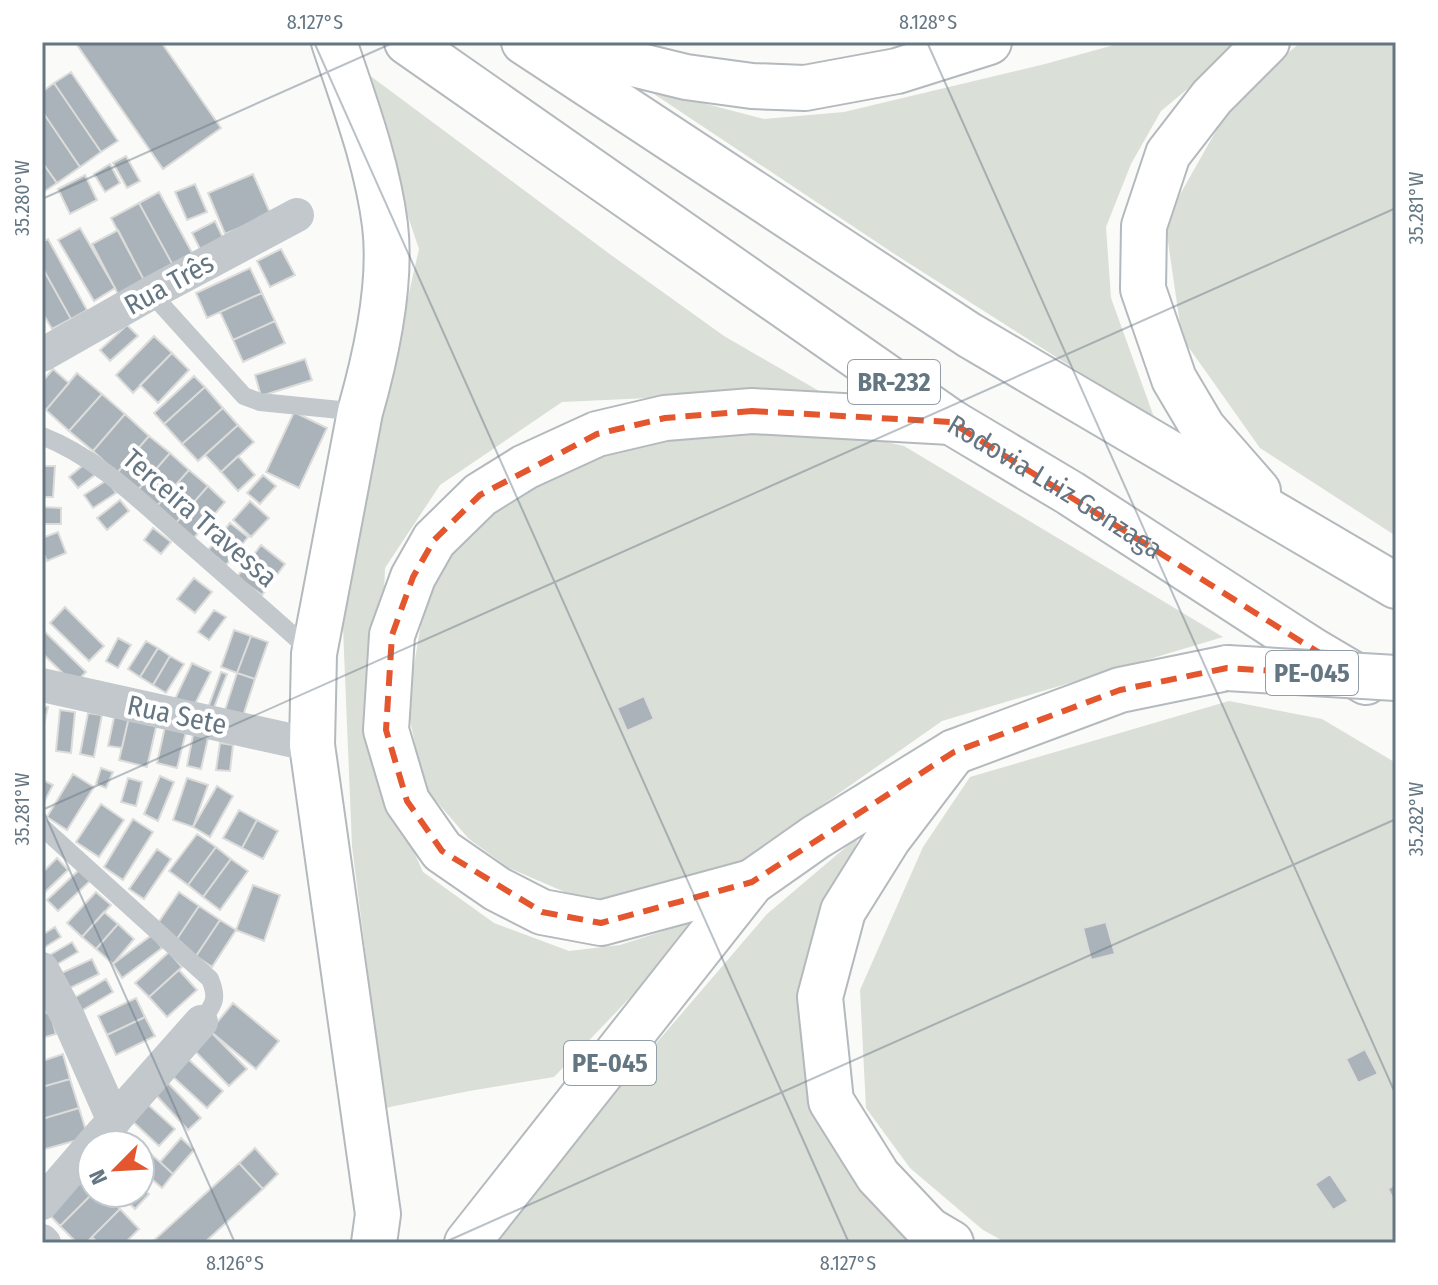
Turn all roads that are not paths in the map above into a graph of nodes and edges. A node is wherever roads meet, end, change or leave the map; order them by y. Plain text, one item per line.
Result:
1 (334, 42) edge
2 (407, 42) edge
3 (524, 42) edge
4 (543, 42) edge
5 (989, 42) edge
6 (1267, 42) edge
7 (297, 215) dead end
8 (151, 293) junction
9 (42, 355) edge
10 (360, 412) junction
11 (951, 422) junction
12 (42, 436) edge
13 (1280, 517) junction
14 (1396, 586) edge
15 (314, 654) junction
16 (1396, 678) edge
17 (42, 685) edge
18 (1396, 699) edge
19 (312, 745) junction
20 (954, 752) junction
21 (42, 827) edge
22 (752, 882) junction
23 (42, 969) edge
24 (201, 1022) joint
25 (97, 1129) edge
26 (106, 1129) edge
27 (76, 1164) edge
28 (42, 1203) edge
29 (374, 1243) edge
30 (467, 1243) edge
31 (951, 1243) edge

1 - 10 main road
2 - 11 main road, Rodovia Luiz Gonzaga / BR-232
3 - 13 main road, BR-232
4 - 5 main road
6 - 13 main road
7 - 8 street, Rua Três
8 - 9 street, Rua Três
8 - 10 lane
10 - 15 main road
11 - 18 main road, Rodovia Luiz Gonzaga / BR-232
11 - 22 main road
12 - 15 lane, Terceira Travessa
13 - 14 main road, BR-232
15 - 19 main road
16 - 20 main road, PE-045, bridge
17 - 19 street, Rua Sete
19 - 29 main road
20 - 22 main road, PE-045
20 - 31 main road
21 - 24 lane
22 - 30 main road, PE-045
23 - 25 street
24 - 26 street
27 - 28 street

